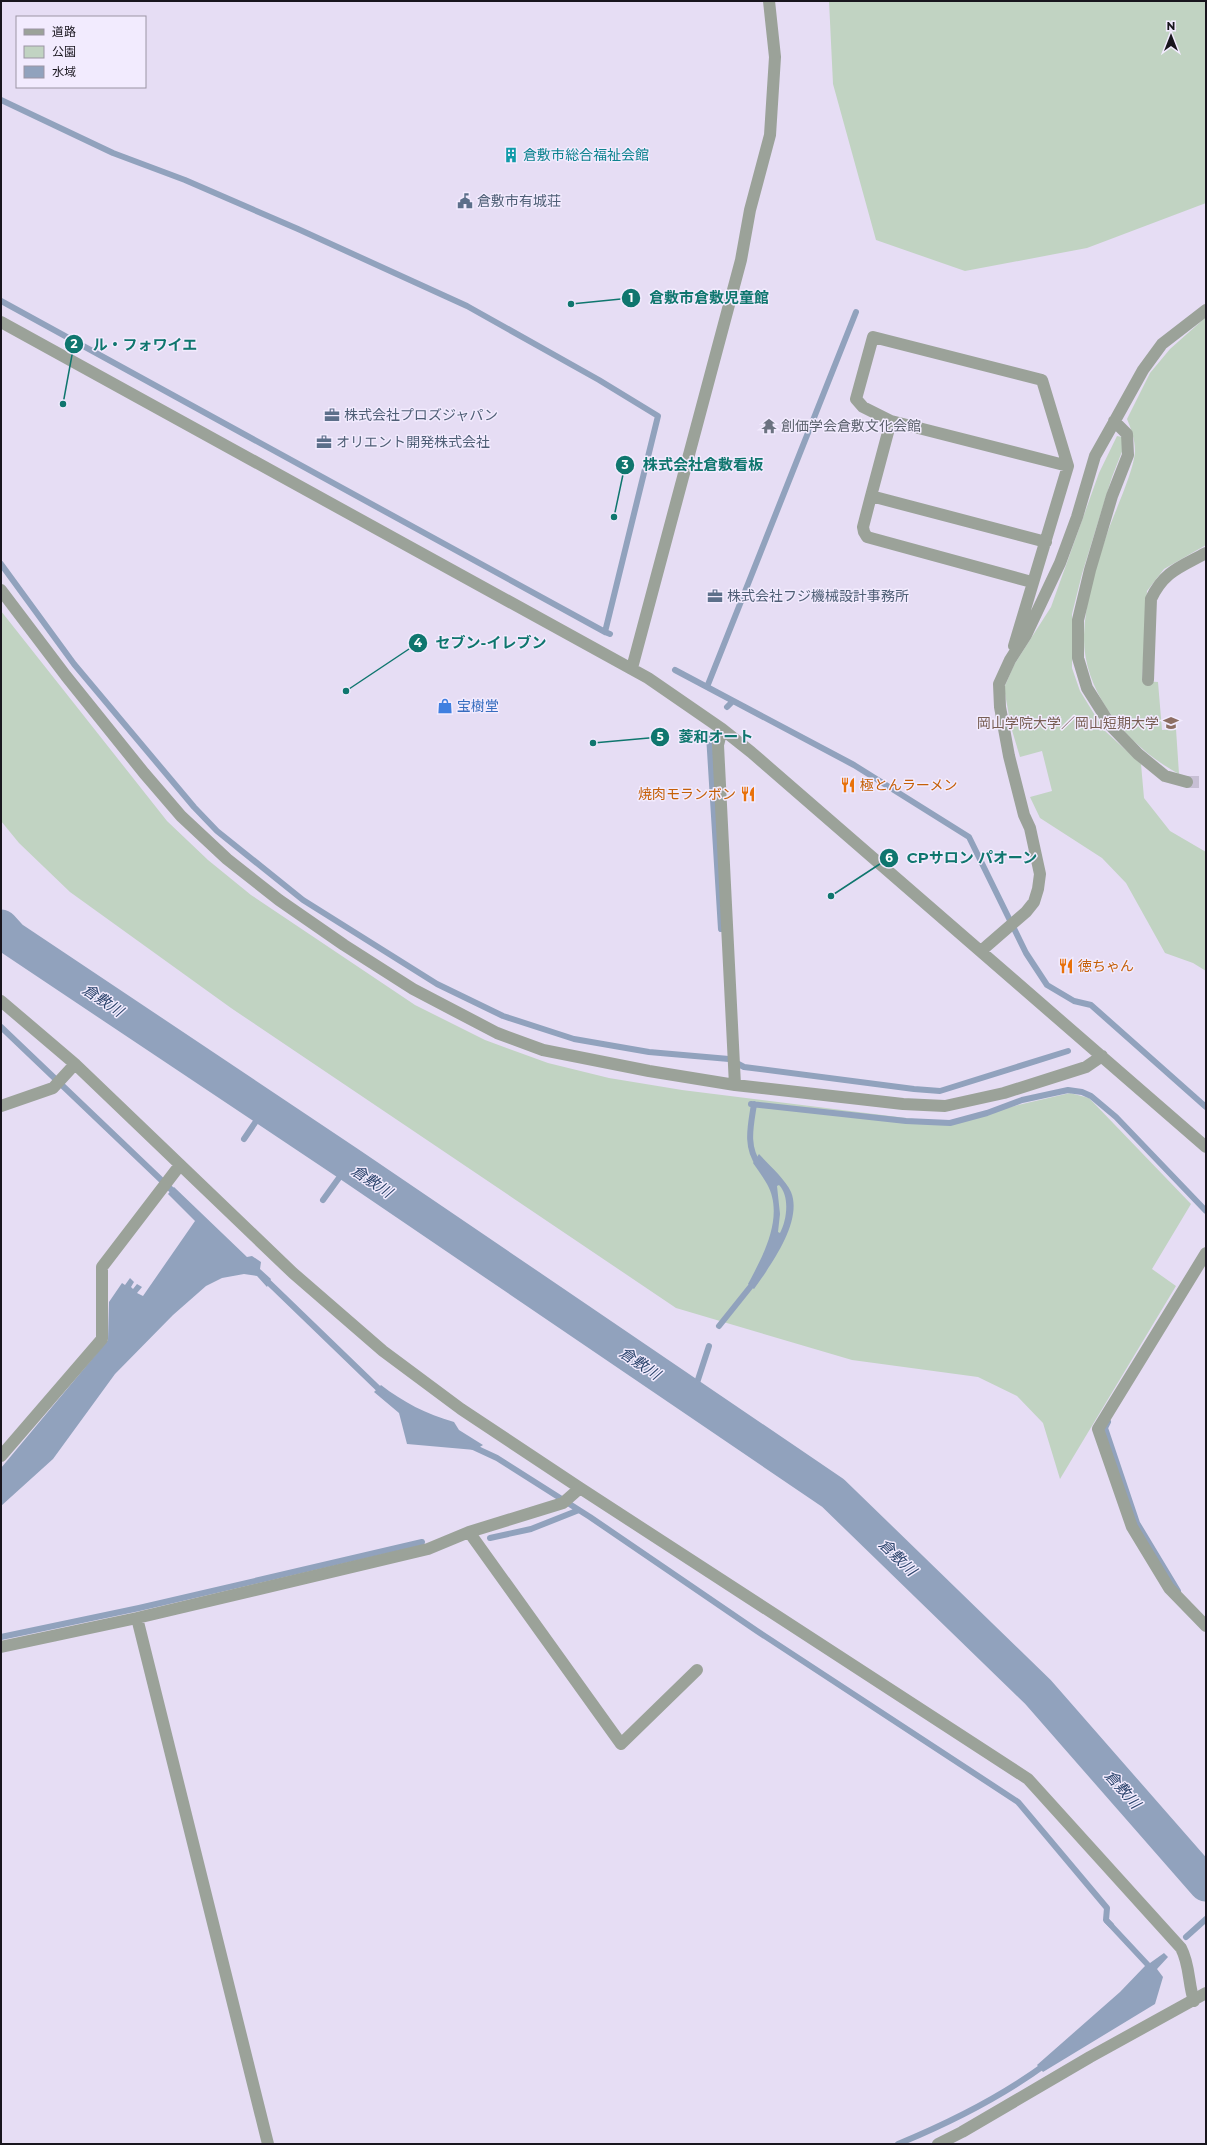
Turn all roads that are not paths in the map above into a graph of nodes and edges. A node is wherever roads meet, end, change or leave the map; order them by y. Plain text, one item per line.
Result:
1 (769, 1) edge
2 (1206, 310) edge
3 (1, 322) edge
4 (891, 421) junction
5 (1114, 421) junction
6 (1068, 466) junction
7 (871, 496) junction
8 (1046, 542) junction
9 (1206, 553) edge
10 (1028, 581) dead end
11 (1, 590) edge
12 (1010, 660) junction
13 (632, 668) junction
14 (1148, 680) dead end
15 (722, 729) junction
16 (1187, 782) tunnel mouth
17 (981, 951) junction
18 (1, 1001) edge
19 (1102, 1056) junction
20 (75, 1064) junction
21 (736, 1080) junction
22 (1, 1106) edge
23 (1206, 1147) edge
24 (180, 1165) junction
25 (1206, 1253) edge
26 (1, 1456) edge
27 (580, 1488) junction
28 (469, 1532) junction
29 (137, 1618) junction
30 (1206, 1626) edge
31 (1, 1647) edge
32 (697, 1670) dead end
33 (1206, 1994) edge
34 (1194, 2001) junction
35 (268, 2144) edge
36 (938, 2144) edge

1 - 13 street
2 - 5 street
3 - 13 street
4 - 6 street
4 - 6 street
4 - 7 street
5 - 12 street
5 - 16 street
6 - 8 street
7 - 8 street
7 - 10 street
8 - 12 street
9 - 14 street
11 - 21 street
12 - 17 street
13 - 15 street
15 - 17 street
15 - 21 street
17 - 19 street
18 - 20 street
19 - 21 street
19 - 23 street
20 - 22 street
20 - 24 street
24 - 26 street
24 - 27 street
25 - 30 street
27 - 28 street
27 - 34 street
28 - 29 street
28 - 32 street
29 - 31 street
29 - 35 street
33 - 34 street
34 - 36 street

